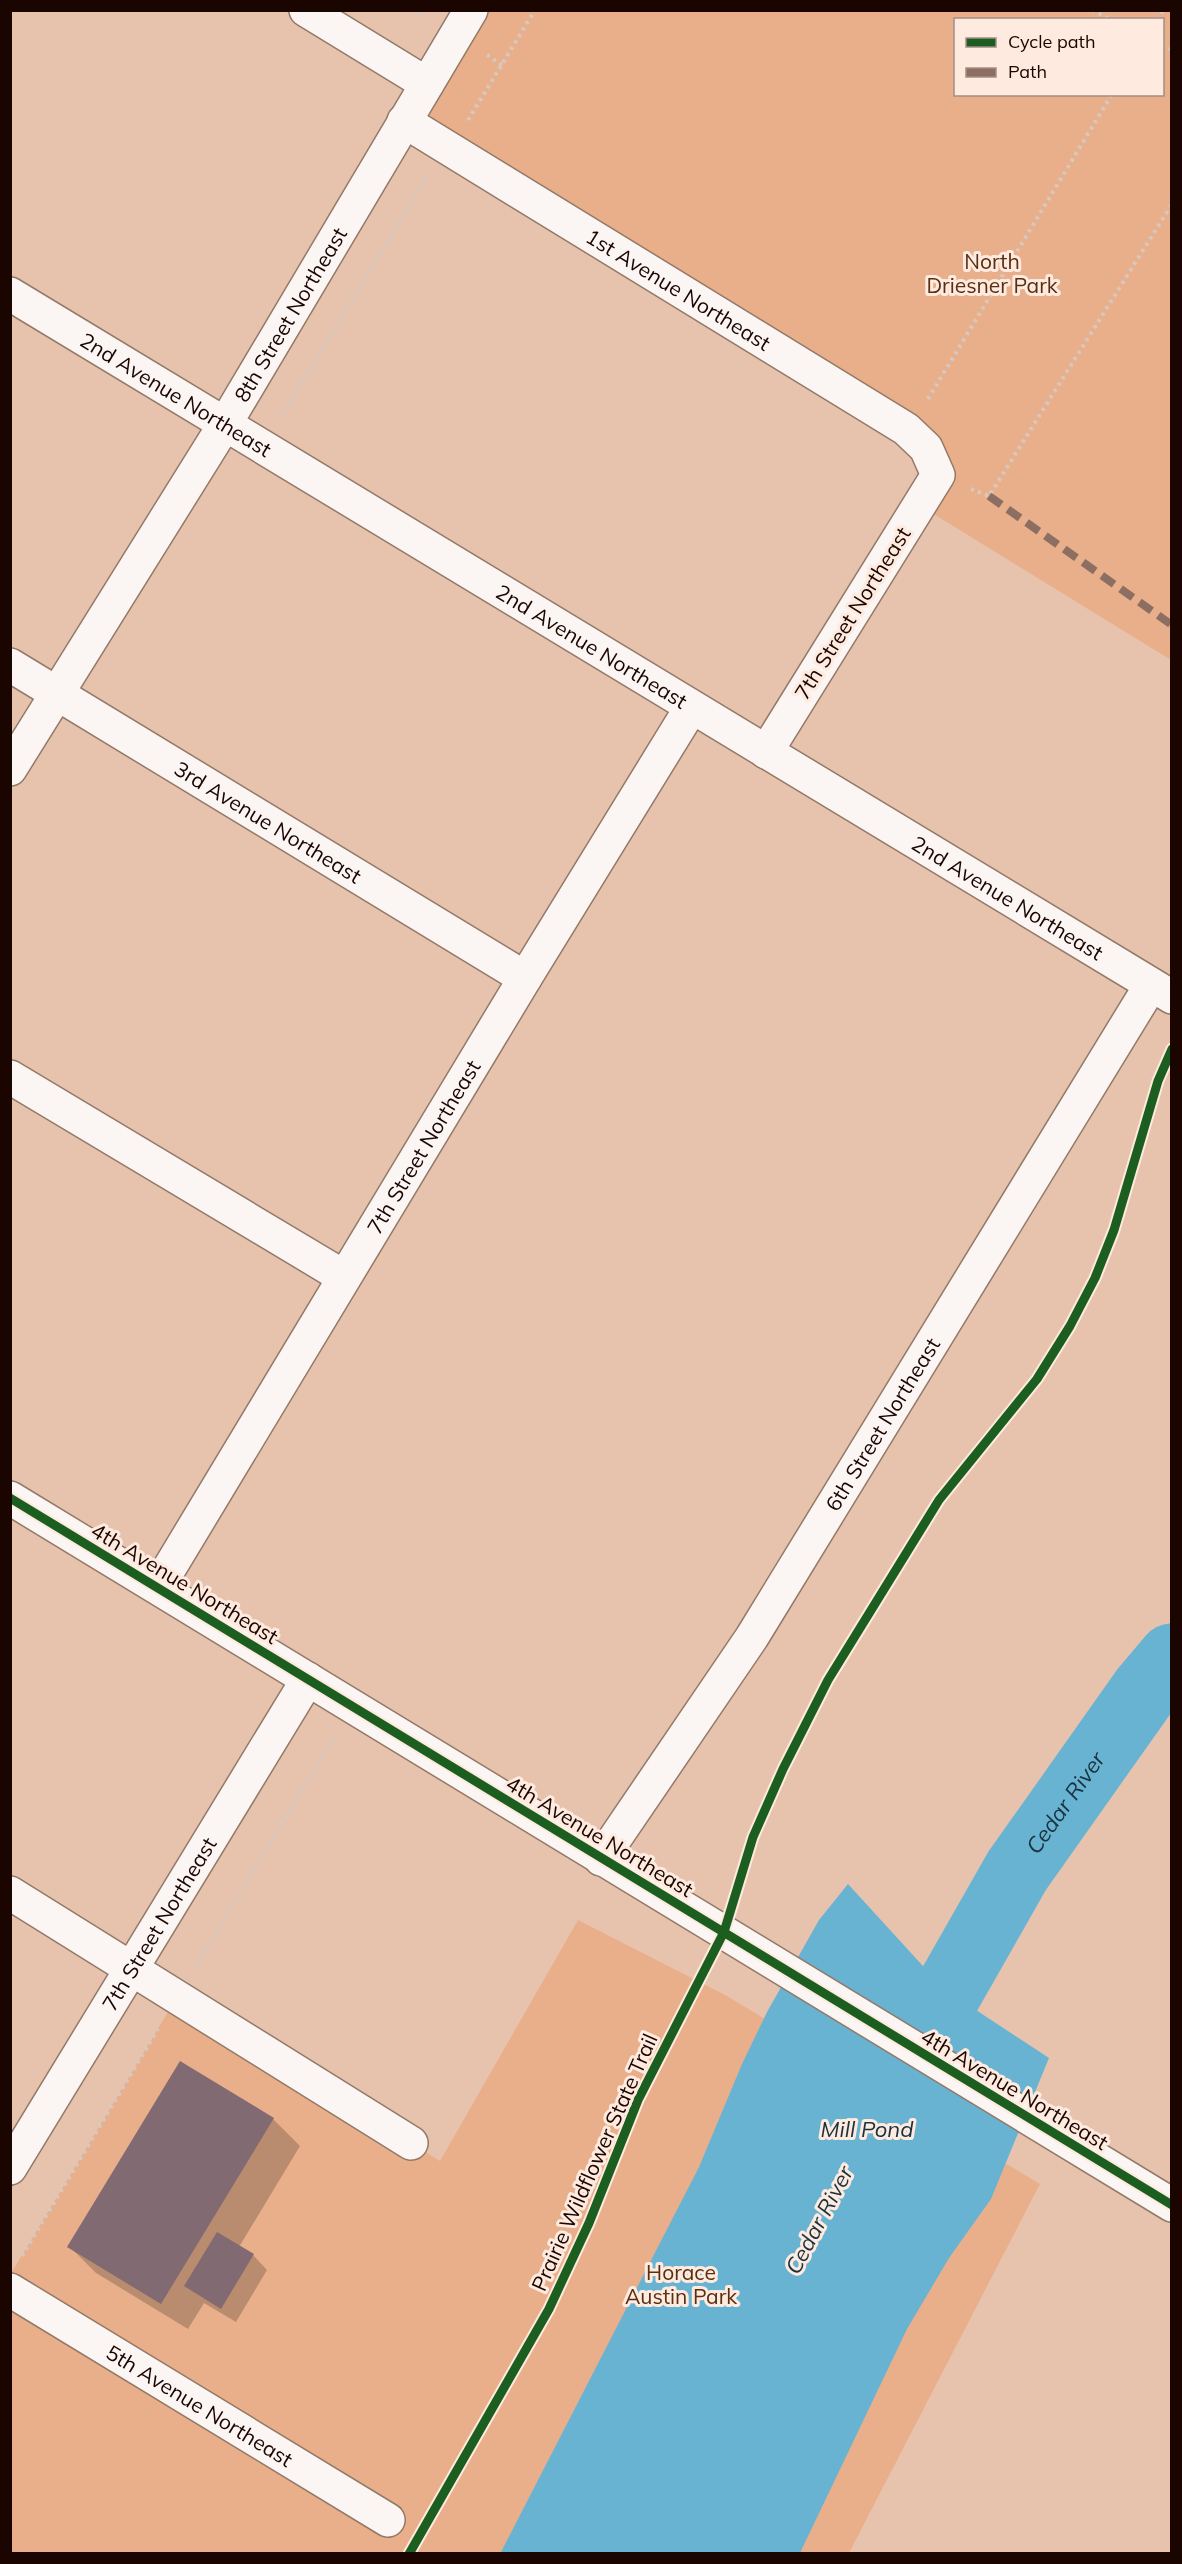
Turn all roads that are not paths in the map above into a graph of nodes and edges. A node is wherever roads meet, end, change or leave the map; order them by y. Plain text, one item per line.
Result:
1 (306, 10) edge
2 (471, 10) edge
3 (426, 84) junction
4 (405, 121) junction
5 (10, 294) edge
6 (225, 424) junction
7 (938, 475) joint
8 (10, 665) edge
9 (58, 693) junction
10 (691, 708) junction
11 (766, 752) junction
12 (10, 769) edge
13 (525, 978) junction
14 (1161, 991) edge
15 (10, 1077) edge
16 (344, 1277) junction
17 (10, 1498) edge
18 (158, 1587) junction
19 (308, 1679) junction
20 (602, 1859) junction
21 (10, 1893) edge
22 (133, 1967) junction
23 (411, 2143) dead end
24 (10, 2168) edge
25 (1172, 2205) edge
26 (10, 2290) edge
27 (388, 2520) dead end

1 - 3 street
2 - 3 street, 8th Street Northeast
3 - 4 street, 8th Street Northeast
4 - 6 street, 8th Street Northeast
4 - 7 street, 1st Avenue Northeast
5 - 6 street, 2nd Avenue Northeast
6 - 9 street, 8th Street Northeast
6 - 10 street, 2nd Avenue Northeast
7 - 11 street, 7th Street Northeast
8 - 9 street, 3rd Avenue Northeast
9 - 12 street, 8th Street Northeast
9 - 13 street, 3rd Avenue Northeast
10 - 11 street, 2nd Avenue Northeast
10 - 13 street, 7th Street Northeast
11 - 14 street, 2nd Avenue Northeast
13 - 16 street, 7th Street Northeast
14 - 20 street, 6th Street Northeast
15 - 16 street
16 - 18 street, 7th Street Northeast
17 - 18 street, 4th Avenue Northeast
18 - 19 street, 4th Avenue Northeast
19 - 20 street, 4th Avenue Northeast
19 - 22 street, 7th Street Northeast
20 - 25 street, 4th Avenue Northeast
21 - 22 street
22 - 23 street
22 - 24 street, 7th Street Northeast
26 - 27 street, 5th Avenue Northeast

